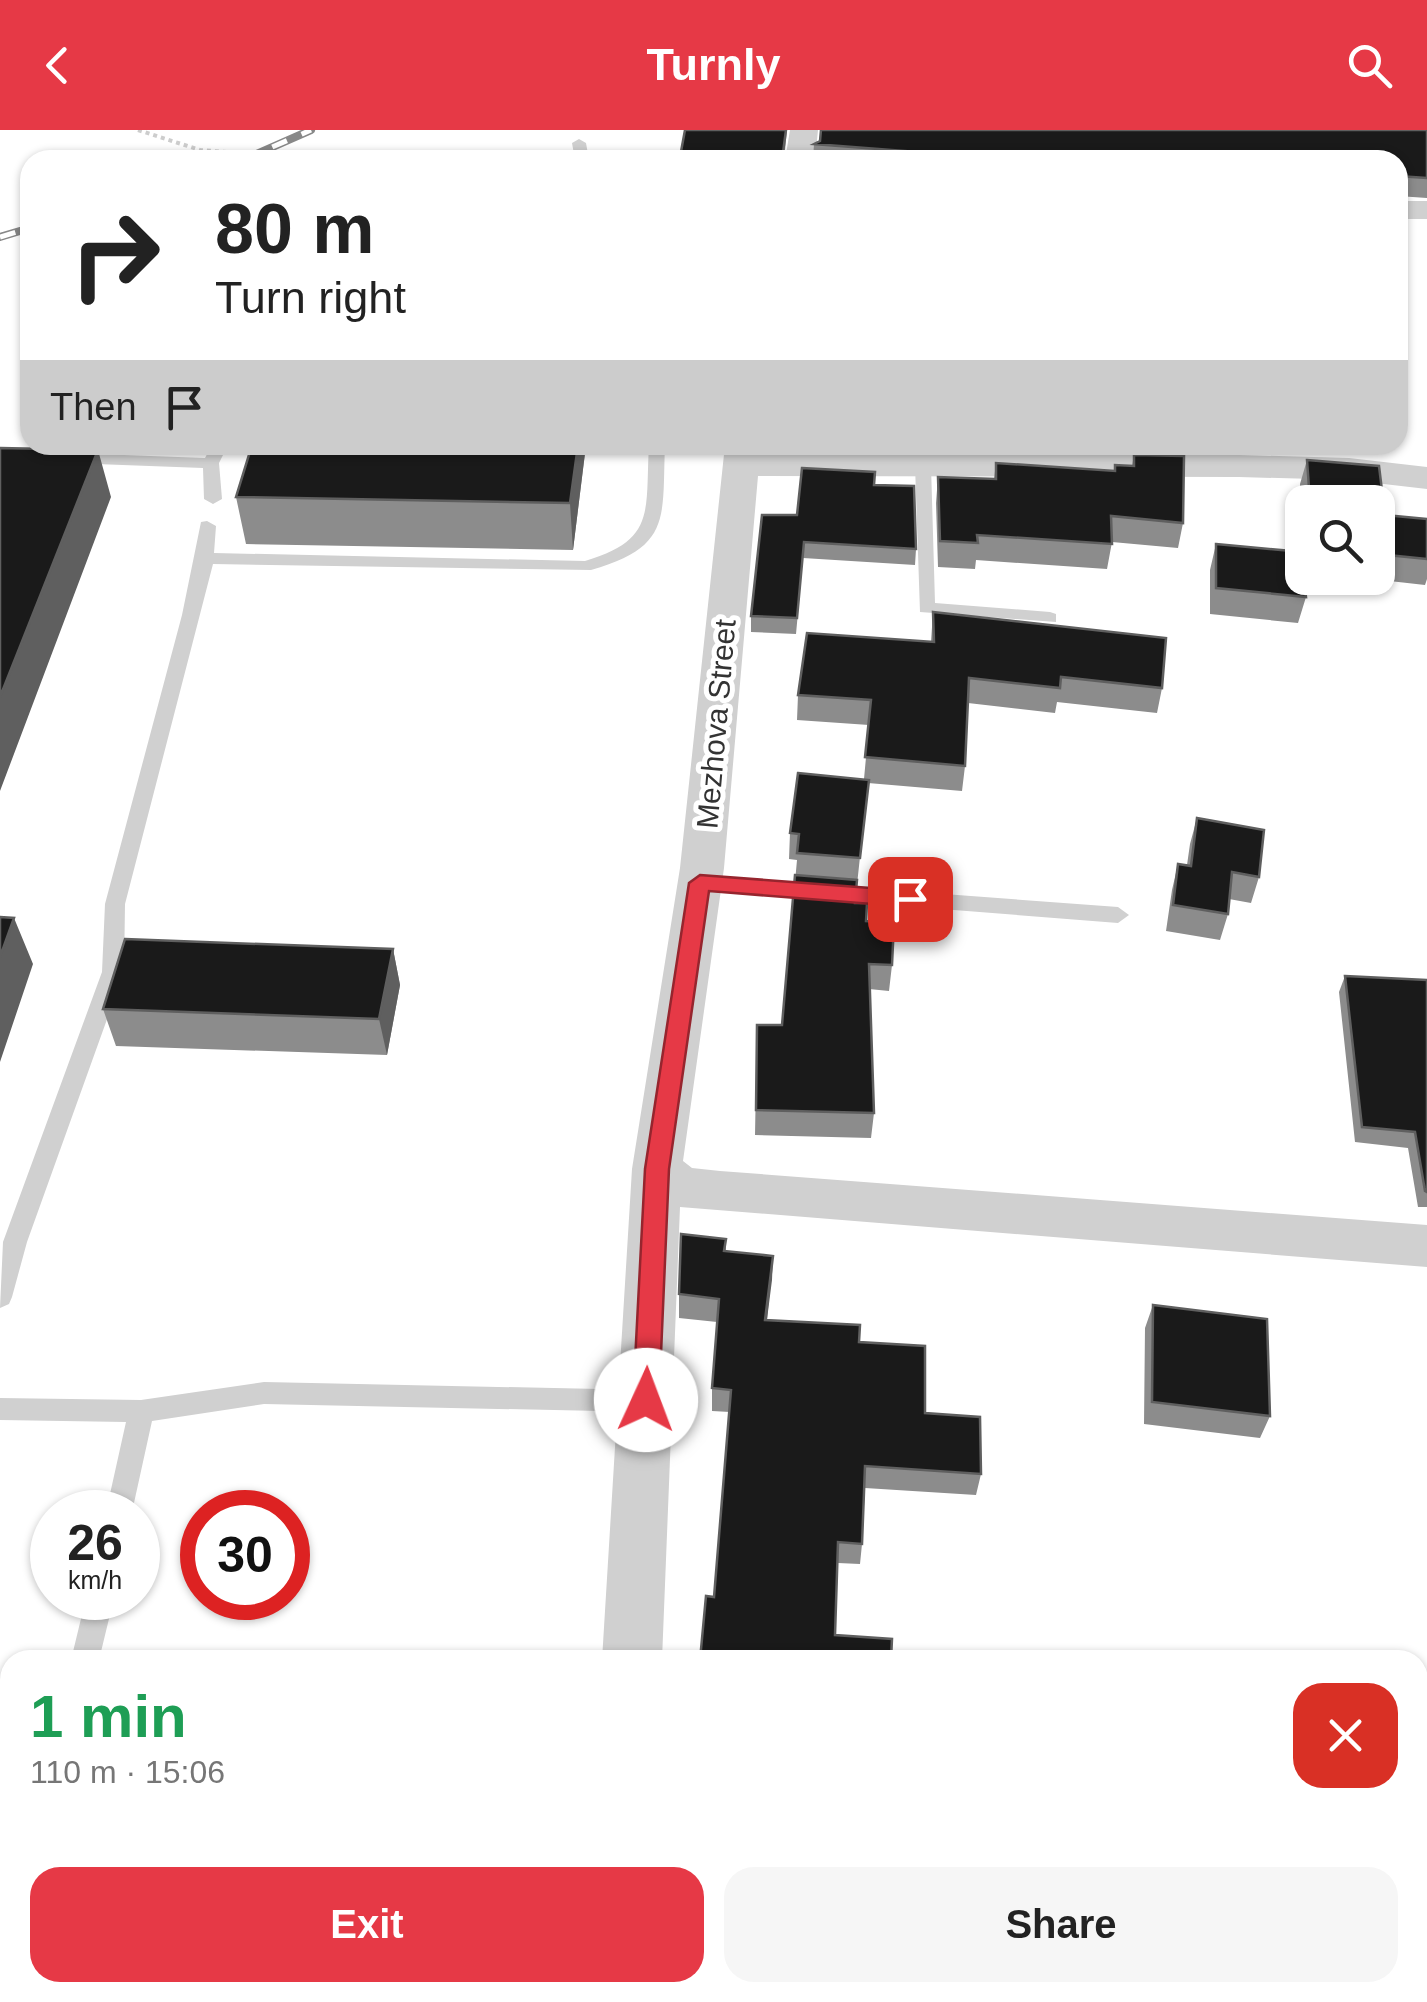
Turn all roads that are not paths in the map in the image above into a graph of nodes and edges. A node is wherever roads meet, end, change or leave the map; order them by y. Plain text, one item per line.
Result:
1 (579, 143) dead end
2 (580, 150) edge
3 (215, 455) edge
4 (656, 455) edge
5 (741, 455) edge
6 (57, 458) edge
7 (211, 463) junction
8 (923, 465) junction
9 (1427, 478) edge
10 (213, 499) dead end
11 (206, 526) dead end
12 (205, 558) junction
13 (1050, 618) dead end
14 (700, 883) junction
15 (1118, 915) dead end
16 (657, 1169) junction
17 (1427, 1246) edge
18 (0, 1298) edge
19 (646, 1400) junction
20 (0, 1408) edge
21 (142, 1411) junction
22 (124, 1490) edge
23 (95, 1620) edge
24 (88, 1650) edge
25 (633, 1650) edge

1 - 2 lane
3 - 7 lane
4 - 12 lane
5 - 8 street
5 - 14 street, Mezhova Street
6 - 7 lane
7 - 10 lane
8 - 9 street
8 - 13 lane
11 - 12 lane
12 - 18 lane
14 - 15 lane
14 - 16 street, Mezhova Street
16 - 17 street
16 - 19 street, Mezhova Street
19 - 21 lane
19 - 25 street, Mezhova Street
20 - 21 lane
21 - 22 lane
23 - 24 lane

